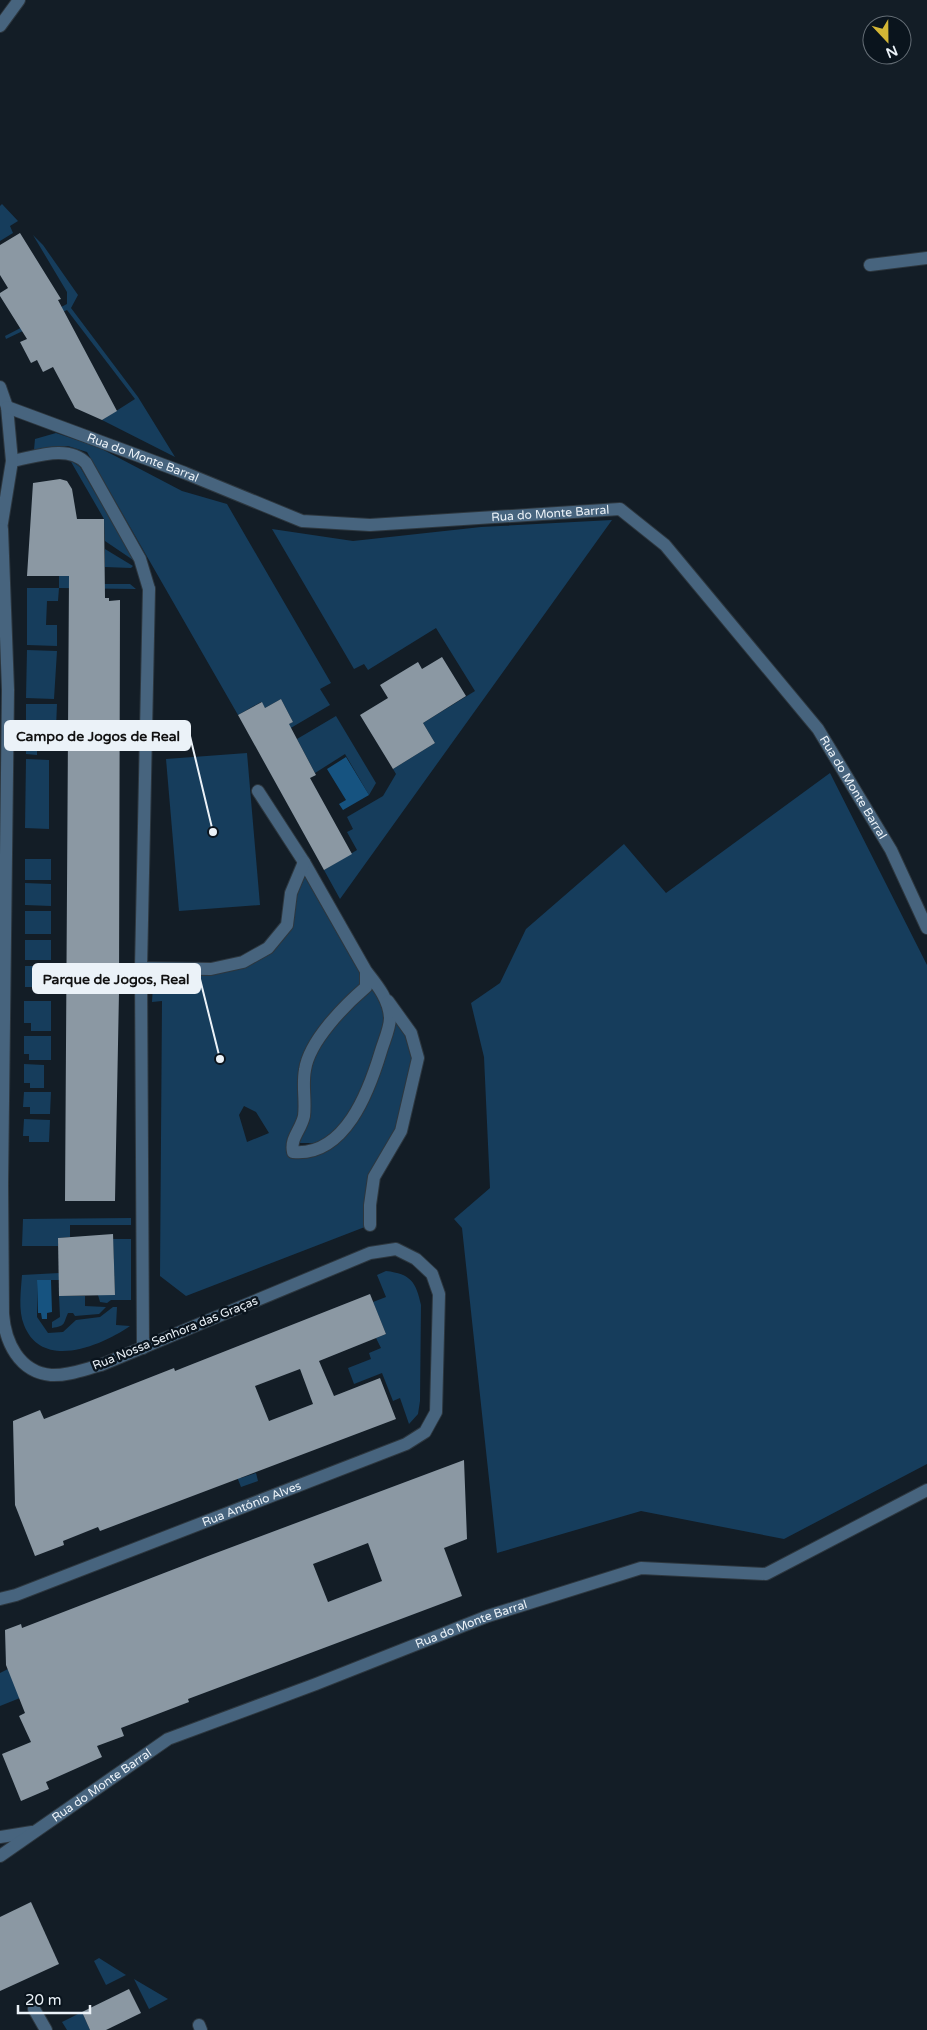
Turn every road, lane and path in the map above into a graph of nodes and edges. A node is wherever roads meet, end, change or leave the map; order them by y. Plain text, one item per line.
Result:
1 (19, 0) edge
2 (0, 26) edge
3 (927, 258) edge
4 (870, 265) dead end
5 (0, 387) edge
6 (7, 407) junction
7 (12, 461) junction
8 (1, 532) edge
9 (4, 690) edge
10 (258, 791) dead end
11 (304, 862) junction
12 (927, 928) edge
13 (142, 968) junction
14 (366, 971) junction
15 (385, 996) junction
16 (370, 1225) dead end
17 (143, 1348) junction
18 (438, 1354) joint
19 (927, 1490) edge
20 (0, 1599) edge
21 (34, 1832) junction
22 (0, 1837) edge
23 (0, 1856) edge
24 (34, 2009) dead end
25 (46, 2030) edge

1 - 2 street
3 - 4 street
5 - 6 street, Rua Nossa Senhora das Graças
6 - 7 street, Rua Nossa Senhora das Graças
6 - 12 street, Rua do Monte Barral
7 - 8 street, Rua Nossa Senhora das Graças
7 - 13 street
8 - 9 street, Rua Nossa Senhora das Graças
9 - 17 street, Rua Nossa Senhora das Graças
10 - 11 street
11 - 13 street
11 - 14 street
13 - 17 street
14 - 15 street
14 - 15 street
15 - 16 street
17 - 18 street, Rua Nossa Senhora das Graças
18 - 20 street, Rua António Alves
19 - 21 street, Rua do Monte Barral
21 - 22 street, Rua do Monte Barral
21 - 23 street, Rua do Monte Barral
24 - 25 street

